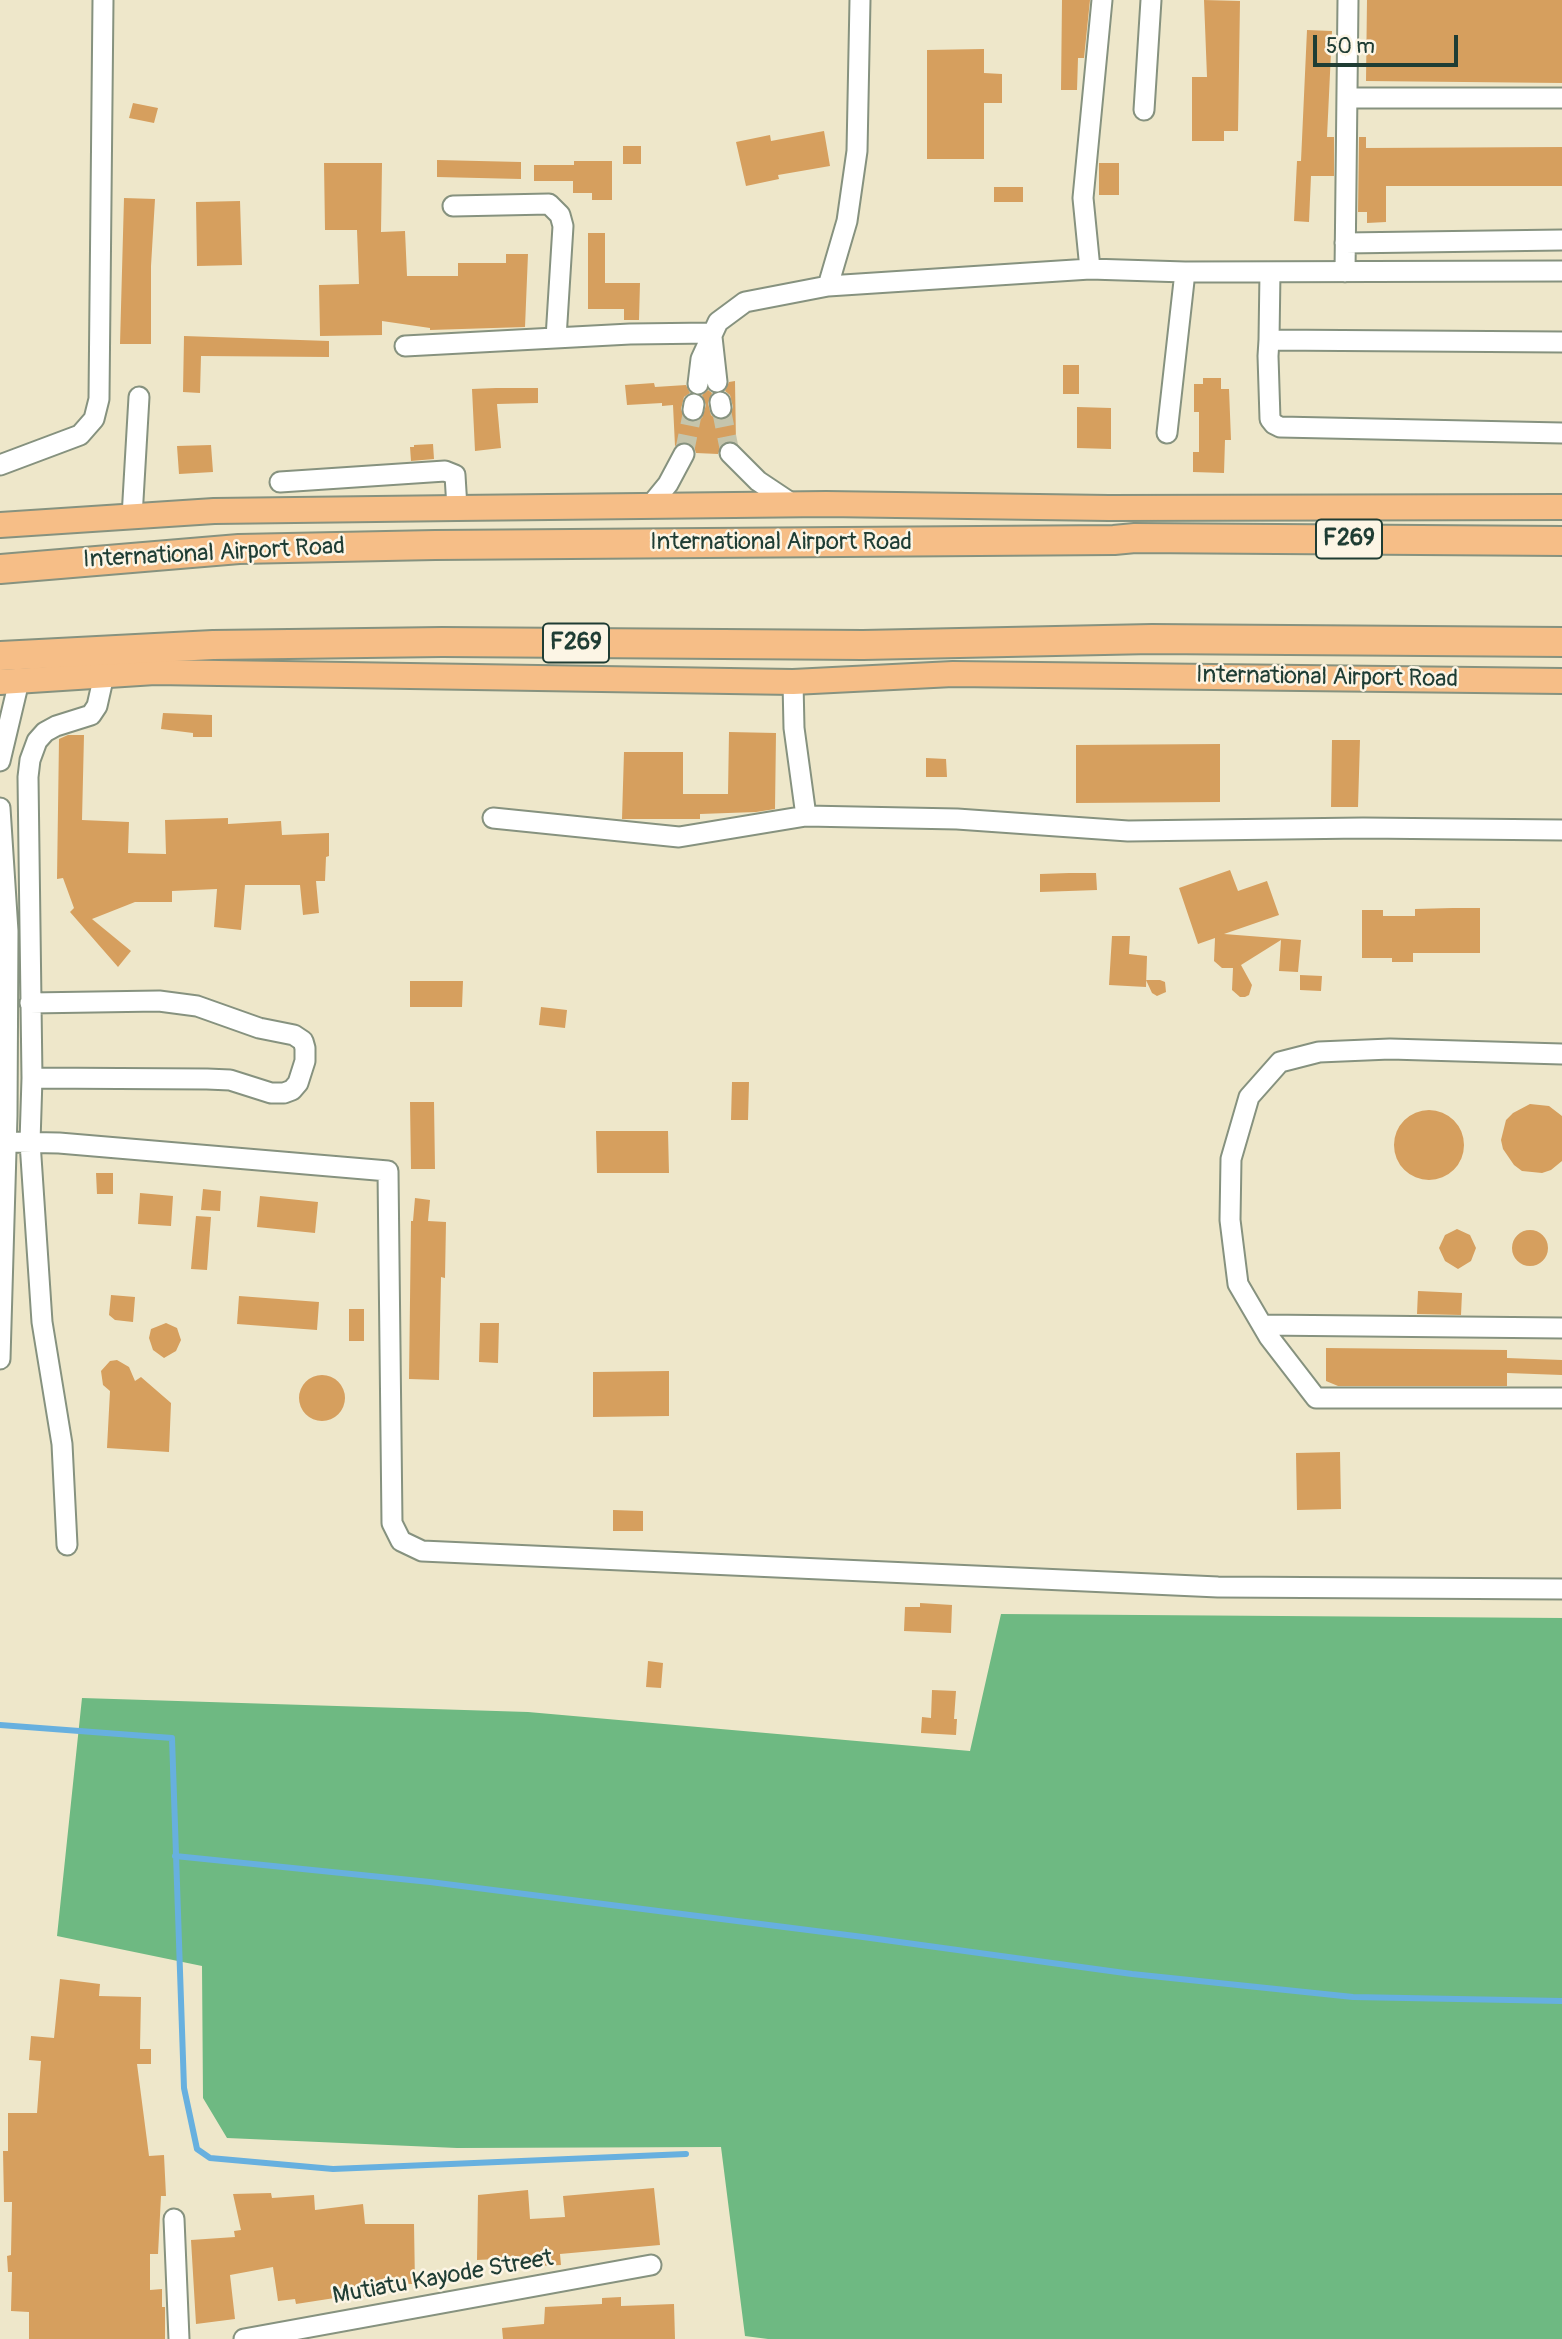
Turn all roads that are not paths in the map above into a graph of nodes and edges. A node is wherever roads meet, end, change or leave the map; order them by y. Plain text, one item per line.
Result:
1 (103, 0) edge
2 (860, 0) edge
3 (1102, 0) edge
4 (1152, 0) edge
5 (1348, 0) edge
6 (1347, 98) junction
7 (1562, 98) edge
8 (1144, 110) dead end
9 (453, 206) dead end
10 (1562, 240) edge
11 (1345, 243) junction
12 (1090, 269) junction
13 (1562, 271) edge
14 (1185, 272) junction
15 (1270, 272) junction
16 (1345, 272) junction
17 (828, 286) junction
18 (712, 333) junction
19 (556, 338) junction
20 (1269, 340) junction
21 (1562, 342) edge
22 (405, 346) dead end
23 (707, 383) dead end
24 (139, 397) dead end
25 (1167, 433) dead end
26 (1562, 433) edge
27 (730, 453) tunnel mouth
28 (684, 454) tunnel mouth
29 (0, 465) edge
30 (280, 482) dead end
31 (794, 505) junction
32 (650, 506) junction
33 (924, 506) junction
34 (457, 508) junction
35 (1562, 508) edge
36 (132, 517) junction
37 (0, 525) edge
38 (1562, 541) edge
39 (924, 542) junction
40 (0, 569) edge
41 (1562, 642) edge
42 (863, 645) junction
43 (0, 656) edge
44 (953, 674) junction
45 (104, 675) junction
46 (1562, 681) edge
47 (9, 682) edge
48 (793, 682) junction
49 (0, 761) edge
50 (0, 807) edge
51 (806, 816) junction
52 (493, 818) dead end
53 (1562, 830) edge
54 (30, 1003) junction
55 (1562, 1054) edge
56 (32, 1078) junction
57 (6, 1142) junction
58 (30, 1142) junction
59 (1262, 1325) junction
60 (1562, 1328) edge
61 (0, 1359) edge
62 (1562, 1398) edge
63 (67, 1545) dead end
64 (1562, 1589) edge
65 (174, 2219) dead end
66 (651, 2266) dead end
67 (179, 2339) edge
68 (244, 2339) edge

1 - 29 street
2 - 17 street
3 - 12 street
4 - 8 street
5 - 6 street
6 - 7 street
6 - 11 street
9 - 19 street
10 - 11 street
11 - 16 street
12 - 14 street
12 - 17 street
13 - 16 street
14 - 15 street
14 - 25 street
15 - 16 street
15 - 20 street
17 - 18 street
18 - 19 street
18 - 23 street
19 - 22 street
20 - 21 street
20 - 26 street
24 - 36 street
27 - 31 street
28 - 32 street
30 - 34 street
31 - 32 main road, International Airport Road
31 - 33 main road, International Airport Road
32 - 34 main road, International Airport Road
33 - 35 main road, International Airport Road
33 - 39 main road
34 - 36 main road, International Airport Road
36 - 37 main road, International Airport Road
38 - 39 highway, International Airport Road / F269
39 - 40 highway, International Airport Road / F269
41 - 42 highway, International Airport Road / F269
42 - 43 highway, International Airport Road / F269
42 - 44 main road
44 - 46 main road, International Airport Road
44 - 48 main road, International Airport Road
45 - 47 main road, International Airport Road
45 - 48 main road, International Airport Road
45 - 54 street
47 - 49 street
48 - 51 street
50 - 57 street
51 - 52 street
51 - 53 street
54 - 56 street
54 - 56 street
55 - 59 street
56 - 58 street
57 - 58 street
57 - 61 street
58 - 63 street
58 - 64 street
59 - 60 street
59 - 62 street
65 - 67 street
66 - 68 street, Mutiatu Kayode Street

